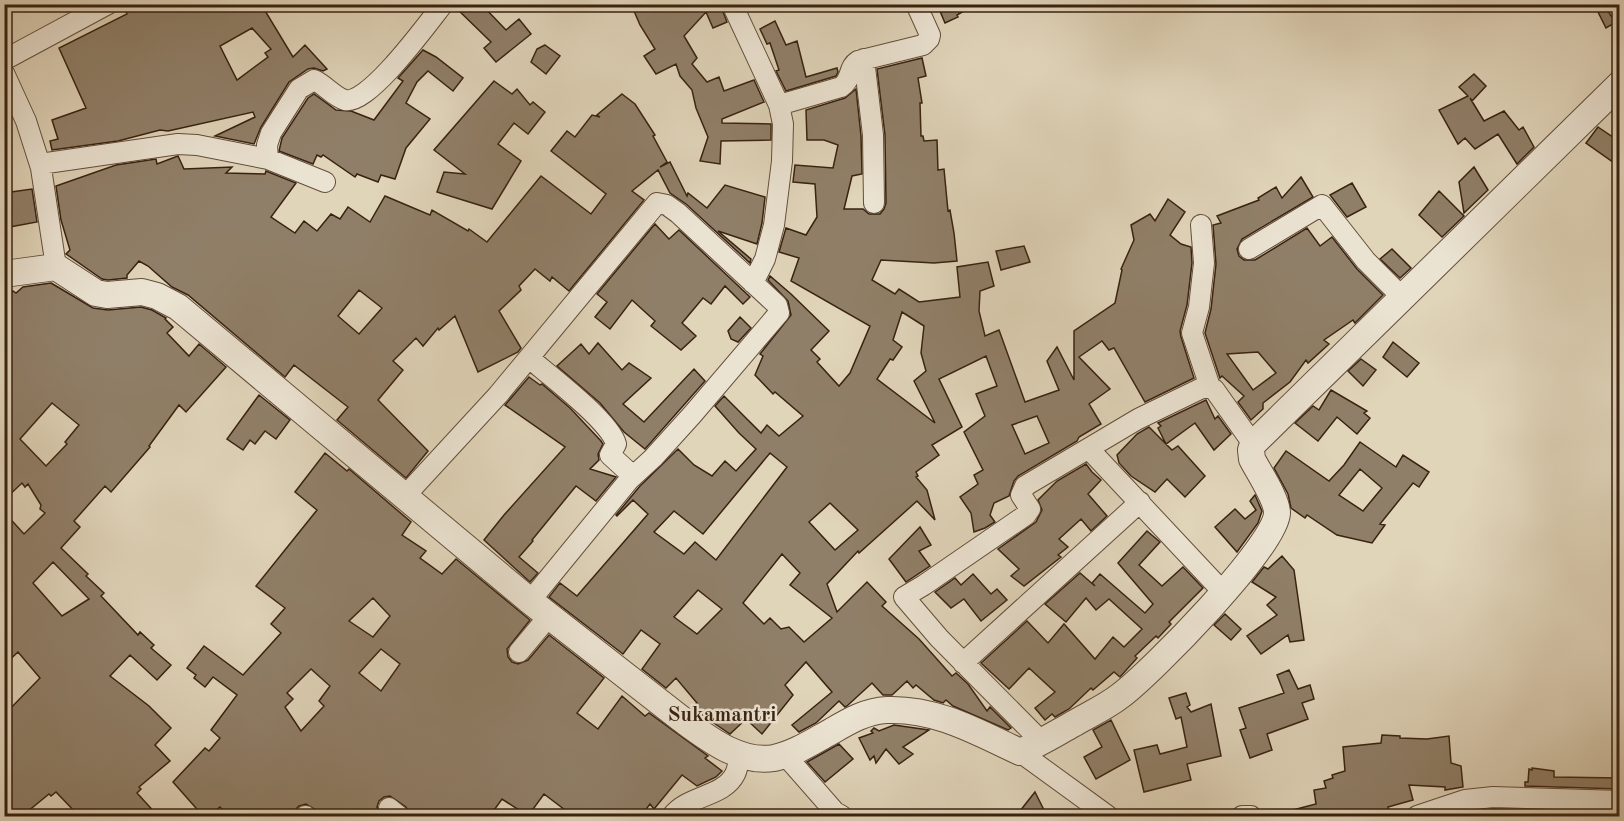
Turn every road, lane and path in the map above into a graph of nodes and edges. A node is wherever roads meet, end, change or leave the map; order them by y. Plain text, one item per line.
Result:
1 (108, 4) edge
2 (443, 4) edge
3 (732, 4) edge
4 (916, 4) edge
5 (1616, 4) edge
6 (1620, 9) edge
7 (864, 59) junction
8 (4, 60) edge
9 (6, 79) edge
10 (1620, 84) edge
11 (779, 105) junction
12 (268, 159) junction
13 (41, 166) junction
14 (325, 182) dead end
15 (874, 203) dead end
16 (1201, 225) dead end
17 (1249, 249) dead end
18 (56, 267) junction
19 (4, 274) edge
20 (753, 283) junction
21 (1403, 298) junction
22 (529, 358) junction
23 (1210, 387) junction
24 (1253, 444) junction
25 (1089, 449) junction
26 (633, 476) junction
27 (404, 497) junction
28 (1140, 502) junction
29 (1224, 594) junction
30 (539, 609) junction
31 (519, 652) dead end
32 (963, 663) junction
33 (1031, 747) junction
34 (785, 754) junction
35 (740, 755) junction
36 (1620, 801) edge
37 (672, 816) edge
38 (842, 816) edge
39 (1108, 816) edge
40 (1242, 816) edge
41 (1250, 816) edge
42 (1417, 816) edge

1 - 8 street
2 - 12 street
3 - 11 street
4 - 7 street
5 - 6 street
7 - 11 street
7 - 15 street
9 - 13 street
10 - 21 street
11 - 20 street
12 - 13 street
12 - 14 street
13 - 18 street
16 - 23 street
17 - 21 street
18 - 19 street
18 - 27 street
20 - 22 street
20 - 26 street
21 - 24 street
22 - 26 street
22 - 27 street
23 - 24 street
23 - 25 street
24 - 29 street
25 - 28 street
25 - 32 street
26 - 30 street
27 - 30 street
28 - 29 street
28 - 32 street
29 - 33 street
30 - 31 street
30 - 35 street
32 - 33 street
33 - 34 street
33 - 39 street
34 - 35 street
34 - 38 street
35 - 37 street
36 - 42 street
40 - 41 street

